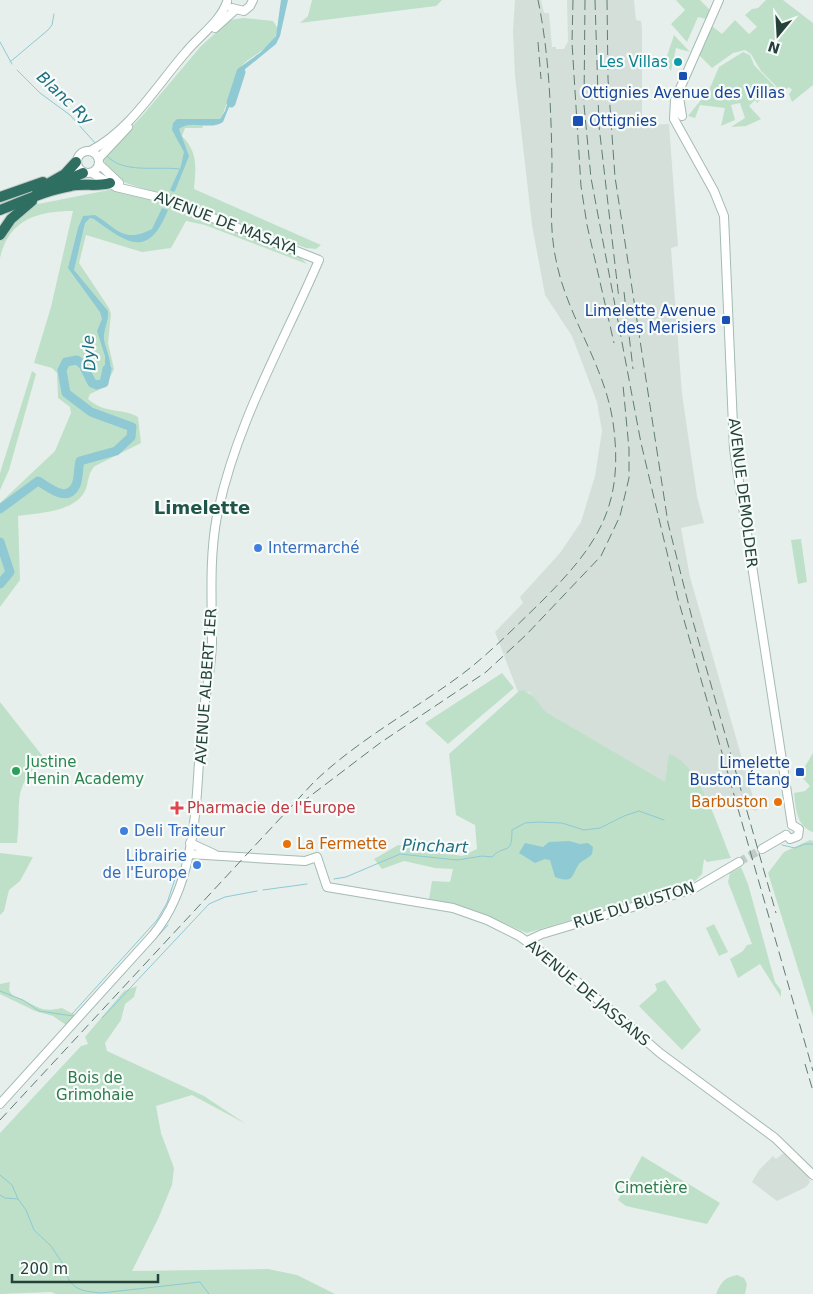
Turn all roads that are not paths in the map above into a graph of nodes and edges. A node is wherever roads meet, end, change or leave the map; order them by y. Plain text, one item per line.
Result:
1 (253, 0) edge
2 (719, 0) edge
3 (227, 1) edge
4 (235, 10) junction
5 (90, 151) junction
6 (99, 161) junction
7 (76, 162) junction
8 (87, 173) junction
9 (54, 180) junction
10 (110, 183) junction
11 (48, 190) junction
12 (131, 190) junction
13 (0, 197) edge
14 (0, 204) edge
15 (0, 210) edge
16 (5, 219) edge
17 (0, 235) edge
18 (319, 260) joint
19 (792, 825) junction
20 (786, 835) junction
21 (190, 844) junction
22 (762, 849) tunnel mouth
23 (188, 855) junction
24 (218, 856) junction
25 (739, 862) tunnel mouth
26 (527, 941) junction
27 (0, 1104) edge
28 (813, 1175) edge

1 - 4 street
2 - 19 street, AVENUE DEMOLDER
3 - 4 street
3 - 5 street
4 - 6 street
5 - 6 street
5 - 7 street
6 - 8 street
6 - 12 street, AVENUE DE MASAYA
7 - 8 street
7 - 9 highway
8 - 10 street, AVENUE DE MASAYA
8 - 11 highway
9 - 13 highway
9 - 14 highway
10 - 11 highway
10 - 12 street, AVENUE DE MASAYA
11 - 15 highway
11 - 16 highway
12 - 18 street, AVENUE DE MASAYA
16 - 17 highway
18 - 21 street, AVENUE ALBERT 1ER
19 - 20 street
19 - 20 street
20 - 22 street
21 - 23 street, AVENUE ALBERT 1ER
21 - 24 street
23 - 24 street
23 - 27 street, AVENUE ALBERT 1ER
24 - 26 street, AVENUE DE JASSANS
25 - 26 street, RUE DU BUSTON
26 - 28 street, AVENUE DE JASSANS

